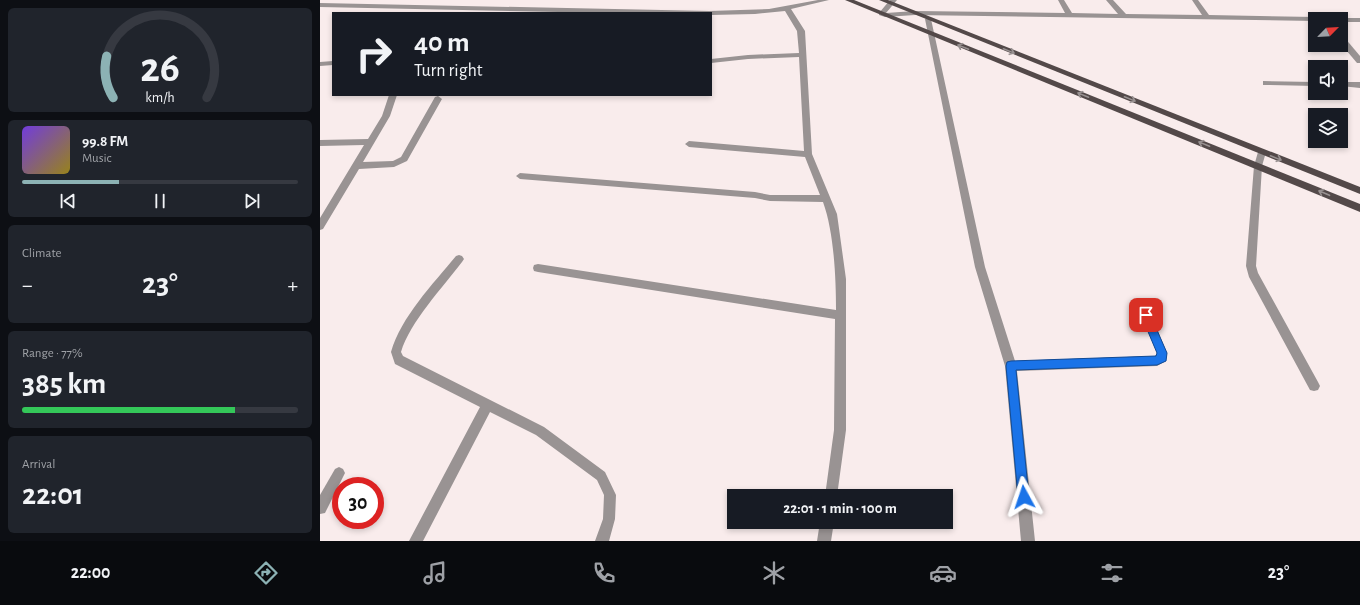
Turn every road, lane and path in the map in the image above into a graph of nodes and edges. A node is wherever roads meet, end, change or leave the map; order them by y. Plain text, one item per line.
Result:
1 (441, 0) edge
2 (826, 0) edge
3 (848, 0) edge
4 (882, 0) edge
5 (1061, 0) edge
6 (1109, 0) edge
7 (1195, 0) edge
8 (892, 2) edge
9 (320, 5) edge
10 (438, 8) junction
11 (787, 8) junction
12 (401, 10) edge
13 (653, 12) edge
14 (712, 13) edge
15 (915, 13) junction
16 (883, 14) junction
17 (1070, 15) junction
18 (1124, 16) junction
19 (1207, 17) junction
20 (928, 19) junction
21 (1308, 19) edge
22 (1348, 20) edge
23 (1360, 20) edge
24 (931, 34) junction
25 (1348, 47) edge
26 (803, 55) junction
27 (712, 61) edge
28 (1360, 61) edge
29 (332, 63) edge
30 (320, 64) edge
31 (1266, 83) dead end
32 (1308, 84) edge
33 (1348, 84) edge
34 (1360, 85) edge
35 (393, 96) edge
36 (438, 99) dead end
37 (370, 142) junction
38 (320, 143) edge
39 (689, 144) dead end
40 (1262, 152) junction
41 (808, 154) junction
42 (356, 166) junction
43 (1258, 166) junction
44 (520, 176) dead end
45 (1360, 192) edge
46 (826, 199) junction
47 (1360, 208) edge
48 (320, 226) edge
49 (459, 258) dead end
50 (538, 268) dead end
51 (840, 315) junction
52 (1146, 315) dead end
53 (1011, 366) junction
54 (1314, 386) dead end
55 (488, 404) junction
56 (339, 473) dead end
57 (832, 489) edge
58 (320, 508) edge
59 (826, 529) edge
60 (416, 541) edge
61 (602, 541) edge
62 (824, 541) edge
63 (1028, 541) edge

1 - 10 street
2 - 11 street
3 - 16 main road
4 - 8 main road
5 - 17 street
6 - 18 street
7 - 19 street
8 - 15 main road
8 - 16 street
9 - 12 street
10 - 12 street
10 - 13 street
11 - 14 street
11 - 26 street
15 - 16 street
15 - 17 street
15 - 20 main road
16 - 24 main road
17 - 18 street
18 - 19 street
19 - 21 street
20 - 24 street
20 -> 40 main road
22 - 23 street
43 -> 24 main road
24 - 53 street
25 - 28 street
26 - 27 street
26 - 41 street
29 - 30 street
31 - 32 street
33 - 34 street
35 - 37 street
36 - 42 street
37 - 38 street
37 - 42 street
39 - 41 street
40 - 43 street
40 -> 45 main road
41 - 46 street
42 - 48 street
47 -> 43 main road
43 - 54 street
44 - 46 street
46 - 51 street
49 - 55 street
50 - 51 street
51 - 57 street
52 - 53 street
53 - 63 street
55 - 60 street
55 - 61 street
56 - 58 street
59 - 62 street

